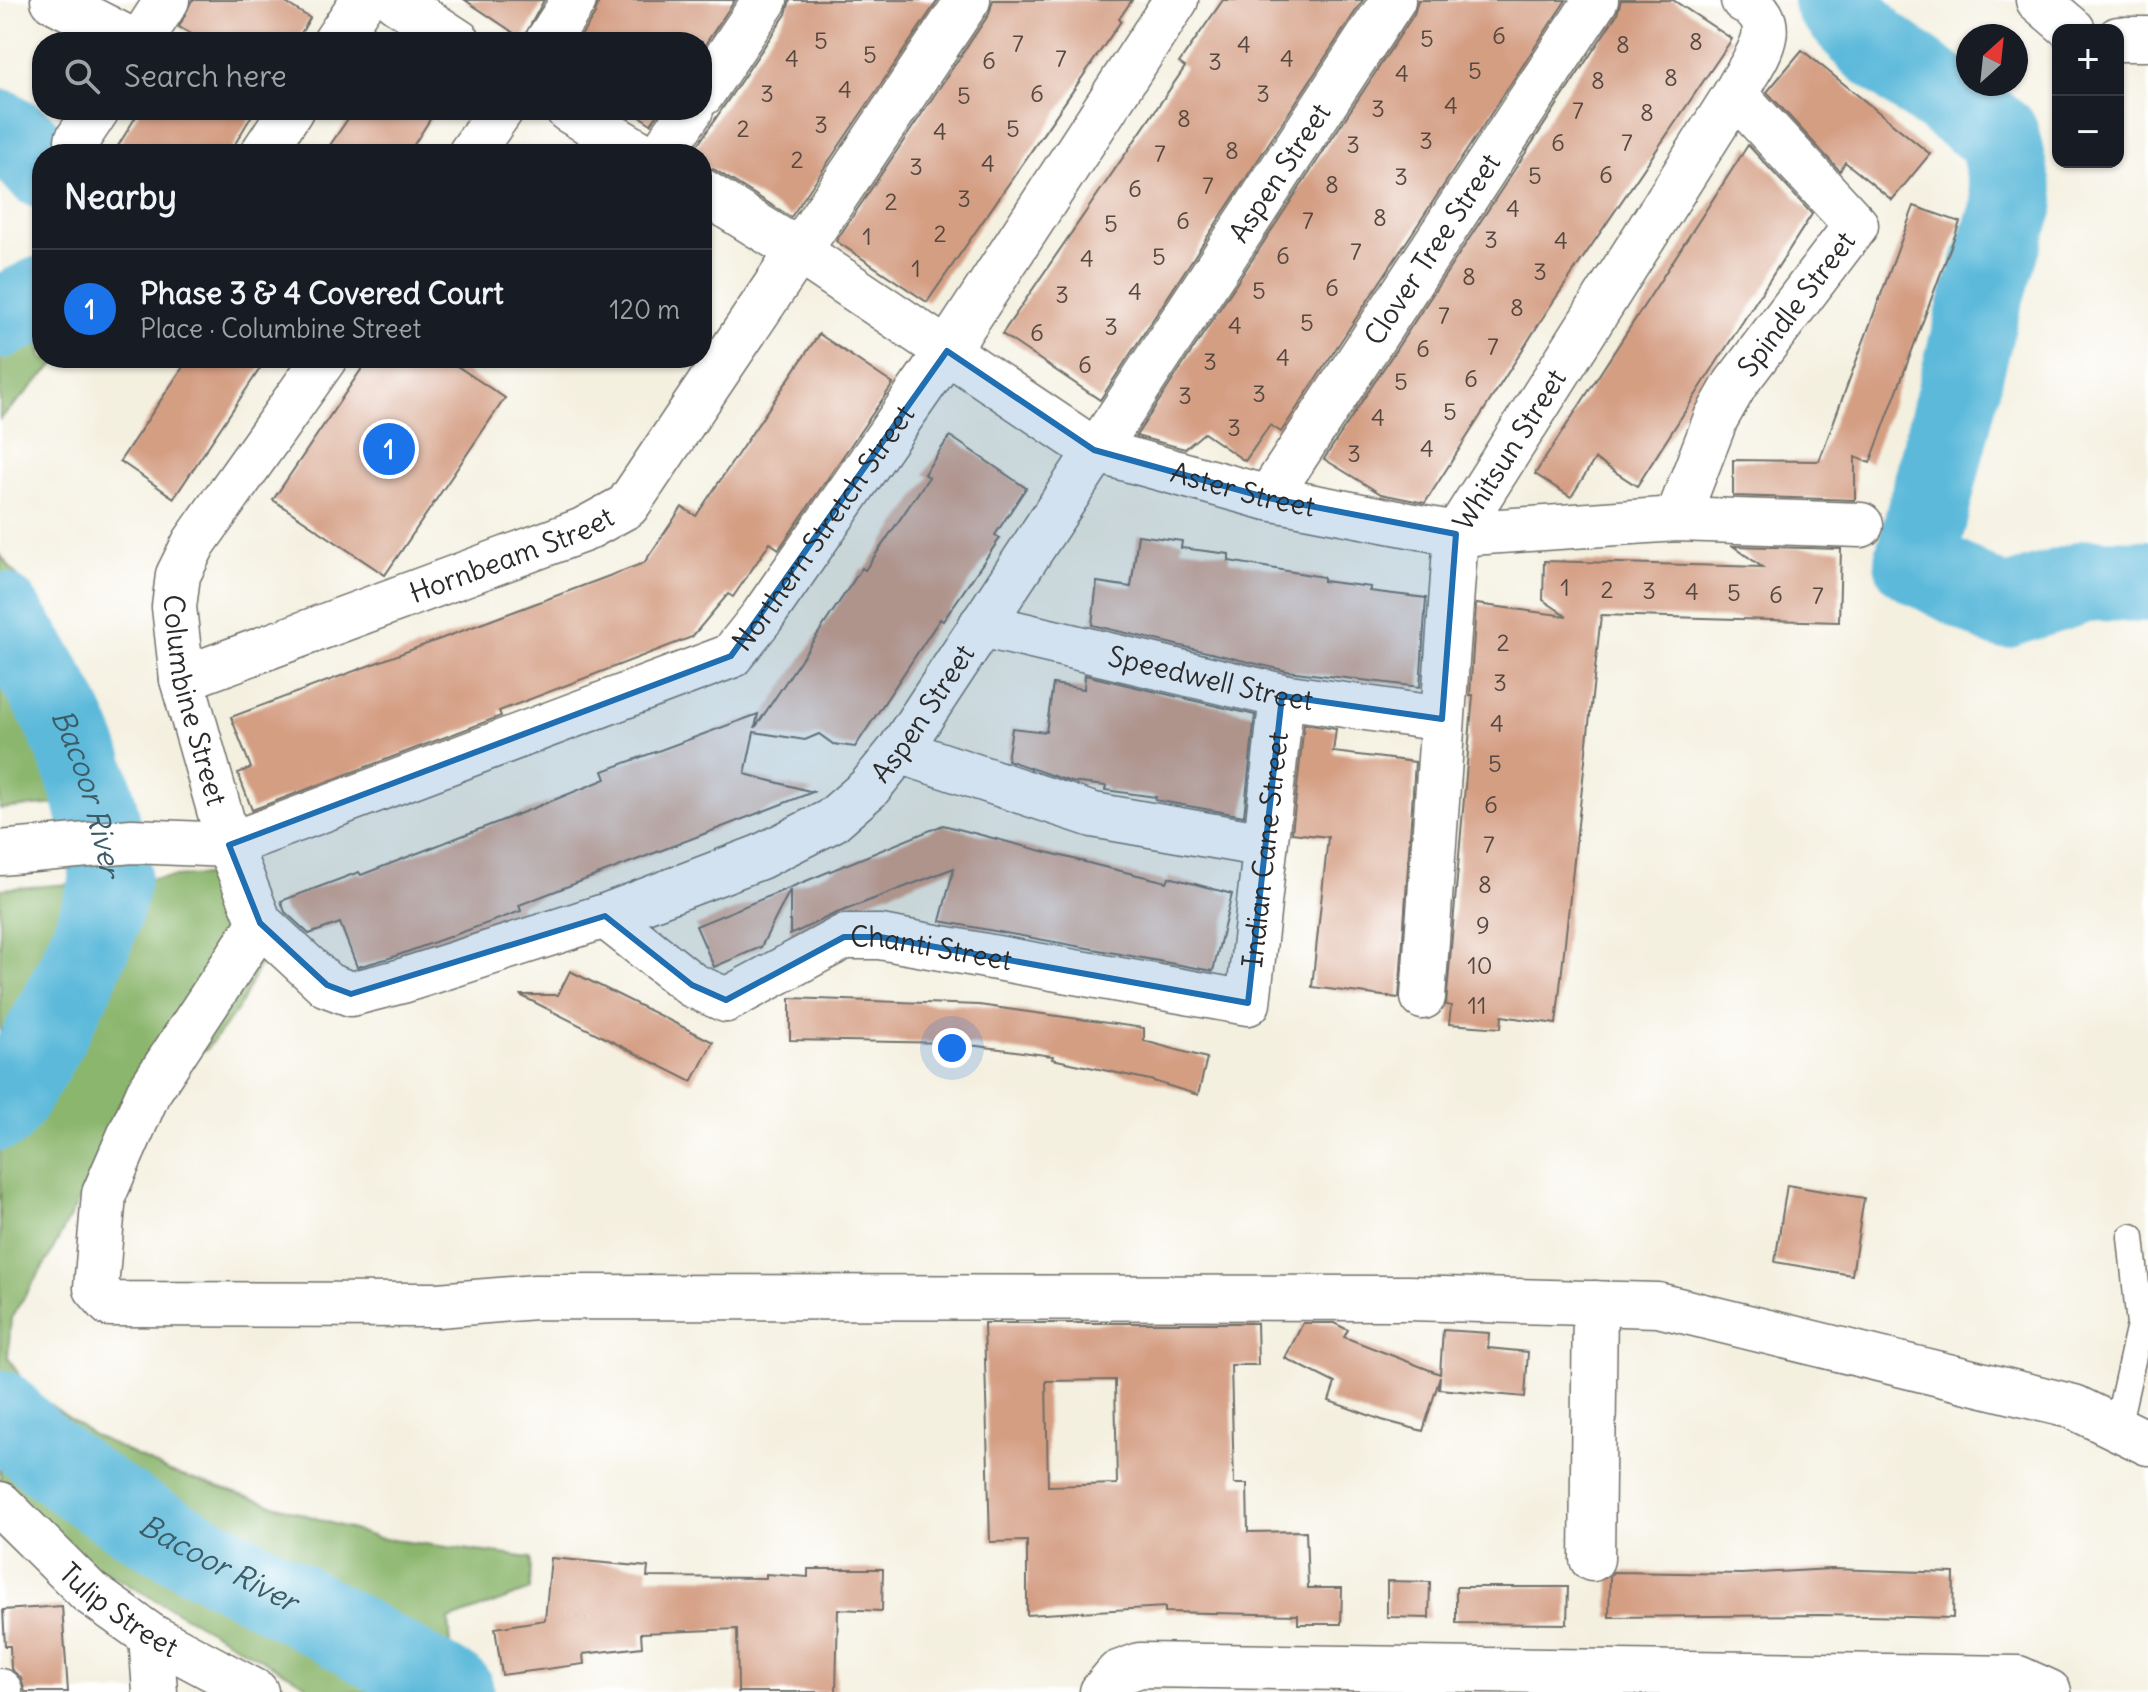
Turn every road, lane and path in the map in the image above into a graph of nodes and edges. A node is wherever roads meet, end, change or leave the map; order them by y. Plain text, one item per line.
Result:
1 (53, 0) edge
2 (167, 0) edge
3 (363, 0) edge
4 (395, 0) edge
5 (574, 0) edge
6 (765, 0) edge
7 (968, 0) edge
8 (1176, 0) edge
9 (1393, 0) edge
10 (1596, 0) edge
11 (1743, 0) edge
12 (2038, 0) edge
13 (2066, 24) edge
14 (117, 32) edge
15 (144, 32) edge
16 (342, 32) edge
17 (444, 32) edge
18 (553, 32) edge
19 (2124, 39) edge
20 (2148, 39) edge
21 (712, 79) edge
22 (1735, 94) junction
23 (284, 120) edge
24 (494, 120) edge
25 (585, 120) edge
26 (684, 120) edge
27 (269, 144) edge
28 (477, 144) edge
29 (625, 144) edge
30 (668, 144) edge
31 (712, 197) edge
32 (797, 250) junction
33 (947, 351) junction
34 (318, 368) edge
35 (1094, 450) junction
36 (1268, 498) junction
37 (1677, 519) junction
38 (1861, 525) dead end
39 (1456, 534) junction
40 (981, 625) junction
41 (182, 679) junction
42 (1282, 696) junction
43 (1442, 719) junction
44 (899, 751) junction
45 (229, 845) junction
46 (1265, 845) junction
47 (0, 853) edge
48 (605, 916) junction
49 (260, 923) junction
50 (1423, 997) dead end
51 (1248, 1003) joint
52 (2131, 1237) dead end
53 (1595, 1303) junction
54 (2132, 1435) edge
55 (0, 1504) edge
56 (1592, 1559) dead end
57 (151, 1636) junction
58 (155, 1692) edge
59 (256, 1692) edge
60 (1102, 1692) edge
61 (2049, 1692) edge

1 - 14 street
2 - 15 street
3 - 16 street
4 - 17 street
5 - 18 street
6 - 21 street
7 - 32 street, Hornbeam Street
8 - 33 street, Northern Stretch Street
9 - 35 street, Aspen Street
10 - 36 street, Clover Tree Street
11 - 22 street
12 - 13 street
19 - 20 street
22 - 37 street, Spindle Street
22 - 39 street, Whitsun Street
23 - 27 street
24 - 28 street
25 - 29 street
26 - 30 street
31 - 32 street, Aster Street
32 - 33 street, Aster Street
32 - 41 street, Hornbeam Street
33 - 35 street, Aster Street
33 - 45 street, Northern Stretch Street
34 - 41 street, Columbine Street
35 - 36 street, Aster Street
35 - 40 street, Aspen Street
36 - 39 street, Aster Street
37 - 38 street, Aster Street
37 - 39 street, Aster Street
39 - 43 street, Whitsun Street
40 - 42 street, Speedwell Street
40 - 44 street, Aspen Street
41 - 45 street, Columbine Street
42 - 43 street, Speedwell Street
42 - 46 street, Indian Cane Street
43 - 50 street, Whitsun Street
44 - 46 street
44 - 48 street, Aspen Street
45 - 47 street, Northern Stretch Street
45 - 49 street, Aspen Street
46 - 51 street, Indian Cane Street
48 - 49 street, Aspen Street
48 - 51 street, Chanti Street
49 - 53 street
52 - 54 lane
53 - 54 street
53 - 56 street
55 - 57 street, Tulip Street
57 - 58 street
57 - 59 street, Tulip Street
60 - 61 street

